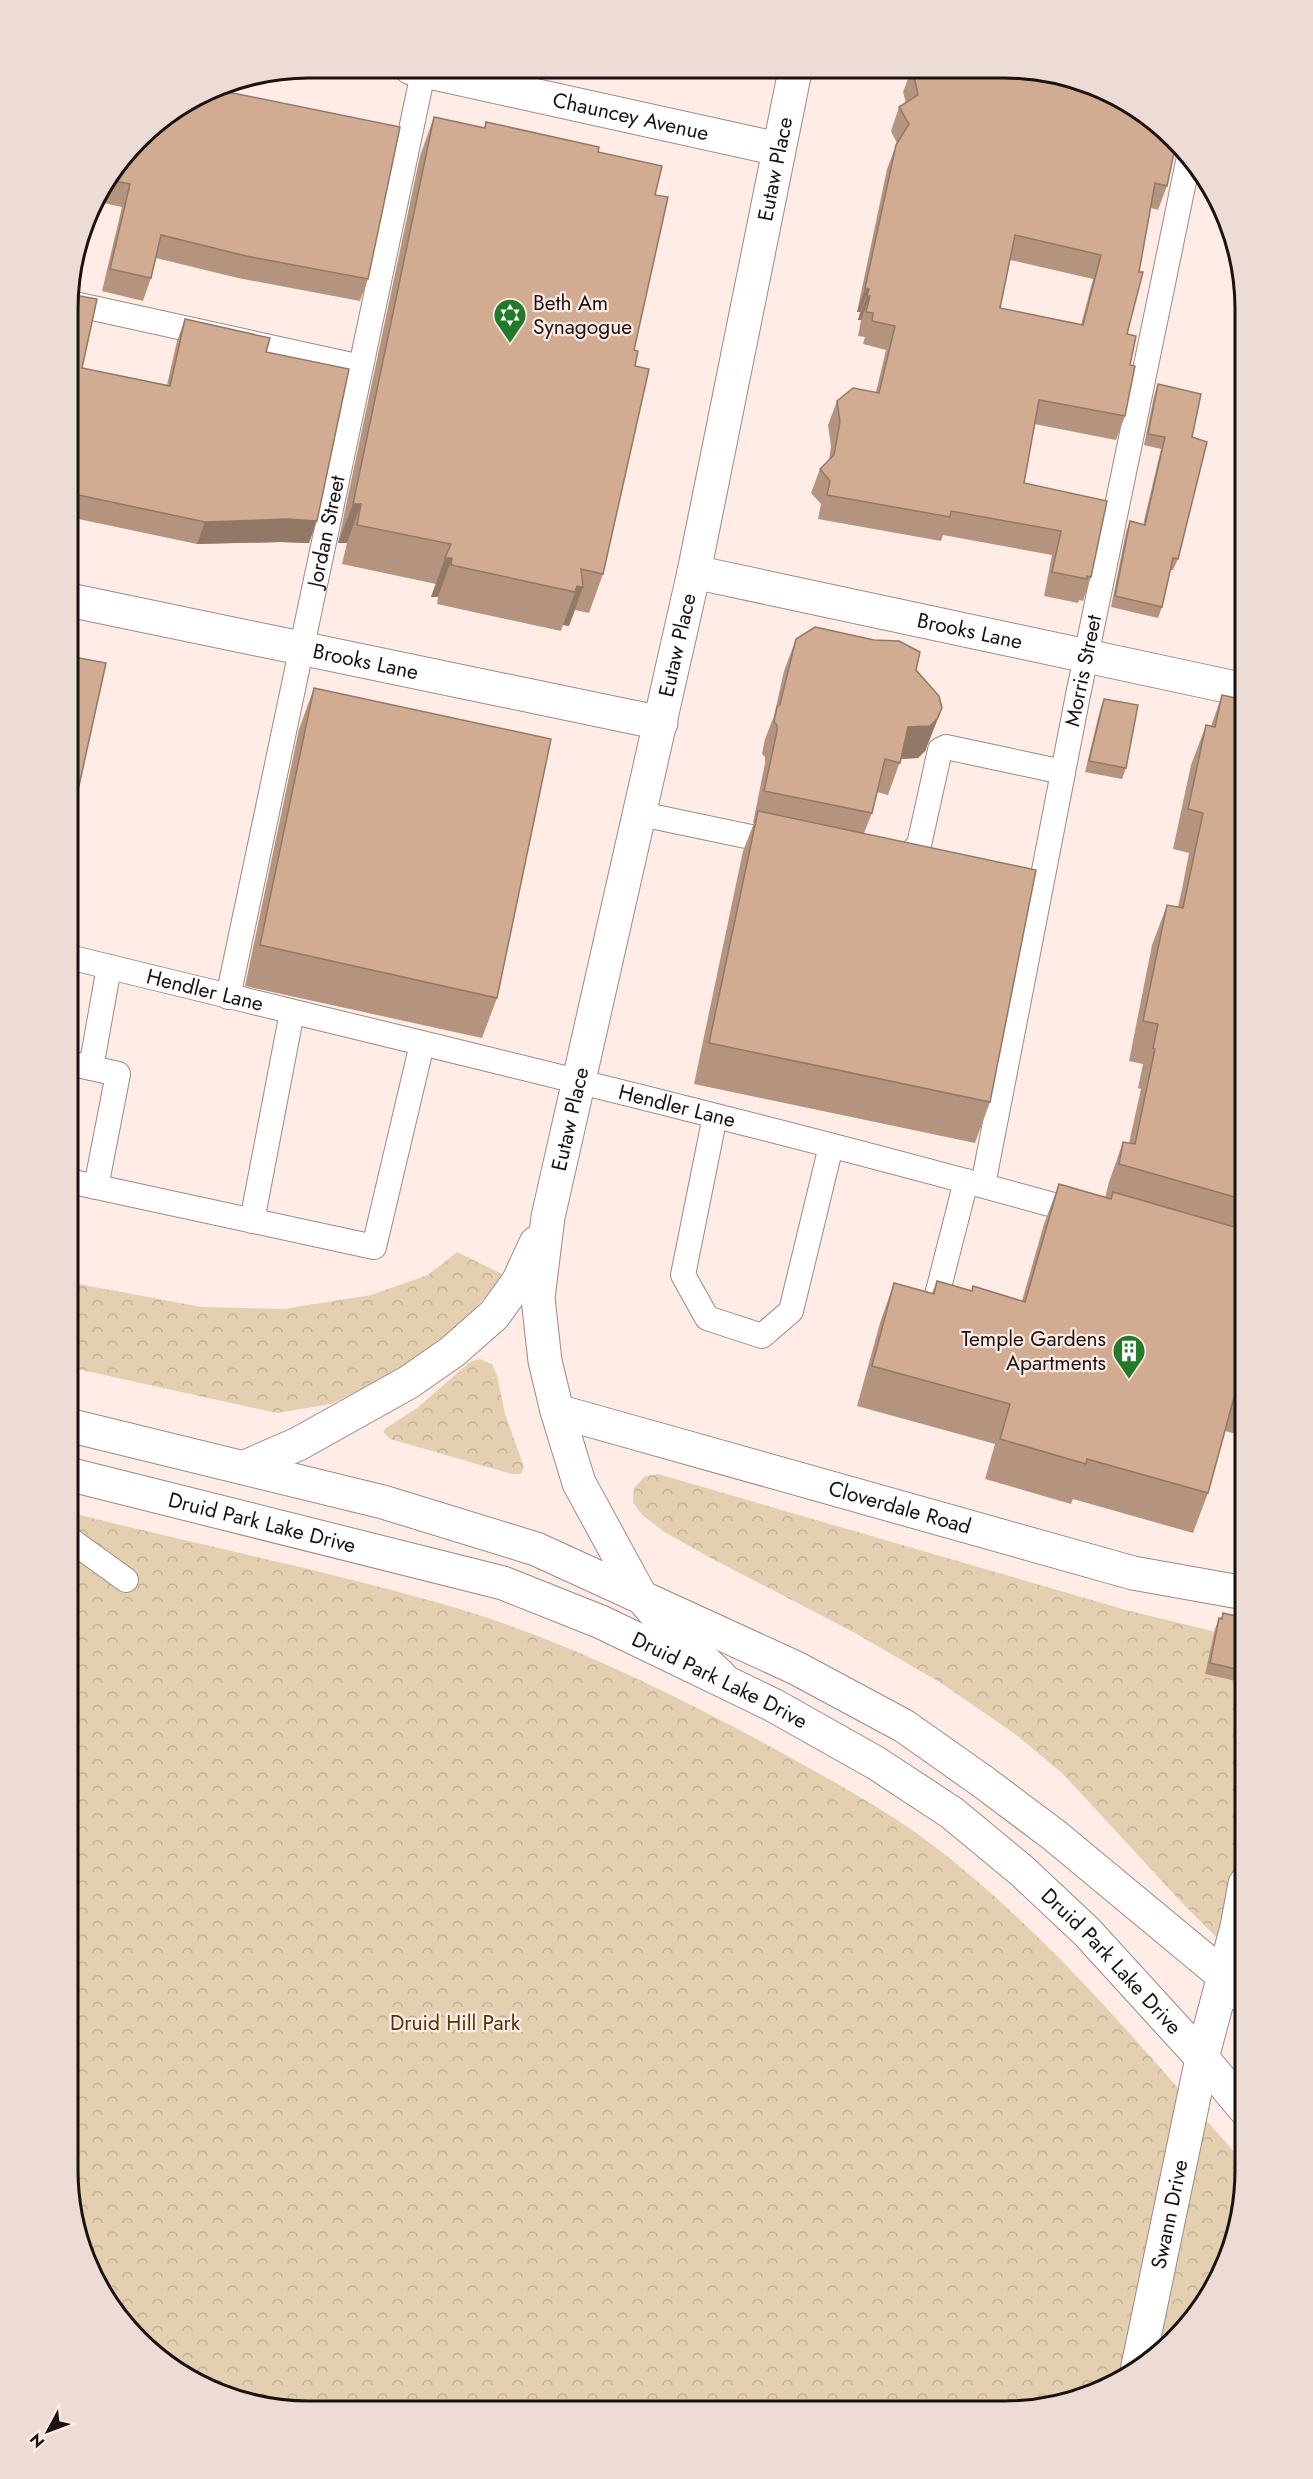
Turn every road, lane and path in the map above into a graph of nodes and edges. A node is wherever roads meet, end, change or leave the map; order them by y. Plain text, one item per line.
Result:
1 (418, 78) edge
2 (460, 78) edge
3 (793, 78) edge
4 (778, 149) junction
5 (1187, 169) edge
6 (78, 305) edge
7 (361, 367) junction
8 (694, 572) junction
9 (78, 602) edge
10 (301, 649) junction
11 (1086, 656) junction
12 (1235, 688) edge
13 (661, 723) junction
14 (1063, 772) junction
15 (641, 814) junction
16 (799, 848) edge
17 (868, 862) edge
18 (78, 959) edge
19 (109, 967) junction
20 (228, 997) junction
21 (292, 1012) junction
22 (422, 1044) junction
23 (80, 1066) edge
24 (579, 1082) junction
25 (715, 1116) junction
26 (831, 1146) junction
27 (78, 1183) edge
28 (975, 1183) junction
29 (96, 1187) junction
30 (548, 1217) junction
31 (252, 1221) junction
32 (1108, 1221) edge
33 (937, 1295) edge
34 (557, 1411) junction
35 (78, 1427) edge
36 (245, 1467) junction
37 (78, 1477) edge
38 (78, 1545) edge
39 (126, 1580) dead end
40 (1235, 1591) edge
41 (640, 1595) junction
42 (725, 1680) junction
43 (1235, 1967) edge
44 (1234, 1987) edge
45 (1202, 2058) junction
46 (1235, 2097) edge
47 (1140, 2356) edge

1 - 7 lane, Jordan Street
2 - 4 street, Chauncey Avenue
3 - 4 street, Eutaw Place
4 - 8 street, Eutaw Place
5 - 11 lane, Morris Street
6 - 7 lane
7 - 10 lane, Jordan Street
8 - 11 street, Brooks Lane
8 - 13 street, Eutaw Place
9 - 10 street, Brooks Lane
10 - 13 street, Brooks Lane
10 - 20 lane, Jordan Street
11 - 12 street, Brooks Lane
11 - 14 lane, Morris Street
13 - 15 street, Eutaw Place
14 - 17 lane
14 - 28 lane, Morris Street
15 - 16 lane
15 - 24 street, Eutaw Place
18 - 19 lane, Hendler Lane
19 - 20 lane, Hendler Lane
19 - 23 lane
20 - 21 lane, Hendler Lane
21 - 22 lane, Hendler Lane
21 - 31 lane
22 - 24 lane, Hendler Lane
22 - 31 lane
23 - 29 lane
24 - 25 lane, Hendler Lane
24 - 30 street, Eutaw Place
25 - 26 lane, Hendler Lane
25 - 26 lane
26 - 28 lane, Hendler Lane
27 - 29 lane
28 - 32 lane, Hendler Lane
28 - 33 lane, Morris Street
29 - 31 lane
30 - 34 street, Eutaw Place
30 - 36 street, Eutaw Place
34 - 40 street, Cloverdale Road
34 - 41 street, Eutaw Place
35 - 36 street, Druid Park Lake Drive
36 - 41 street, Druid Park Lake Drive
37 - 42 street, Druid Park Lake Drive
38 - 39 lane
41 - 42 street, Eutaw Place
41 - 44 street, Druid Park Lake Drive
42 - 45 street, Druid Park Lake Drive
43 - 44 street, Swann Drive
44 - 45 street, Swann Drive
45 - 46 street, Druid Park Lake Drive
45 - 47 street, Swann Drive

